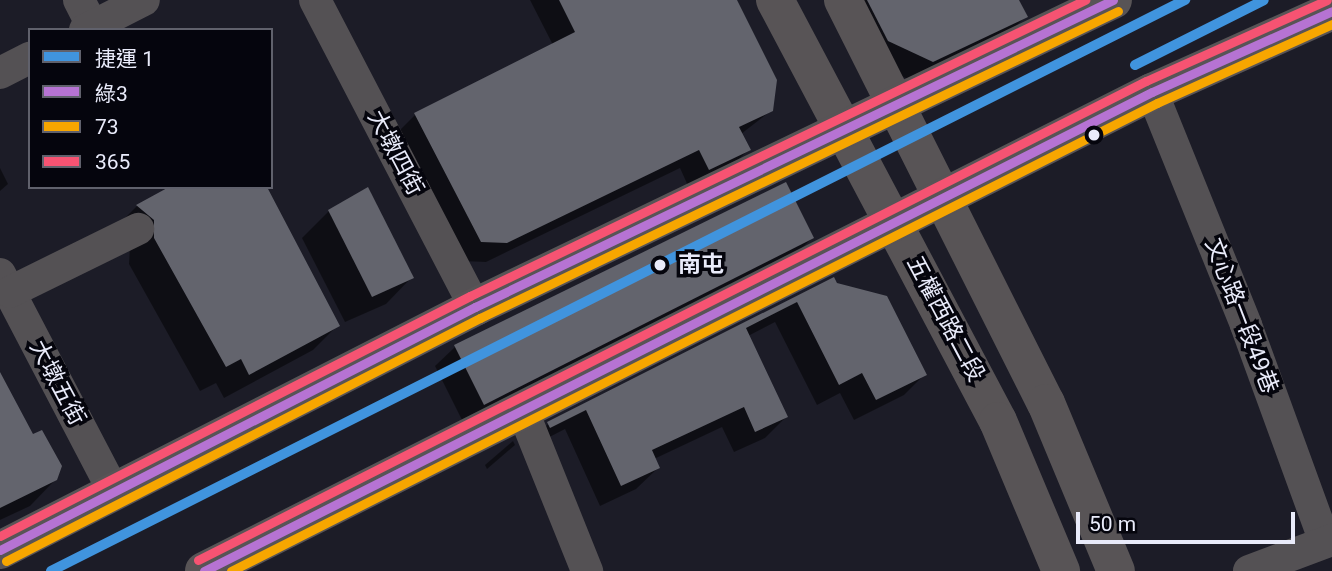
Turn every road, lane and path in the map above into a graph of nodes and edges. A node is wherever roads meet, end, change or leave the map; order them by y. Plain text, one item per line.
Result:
1 (144, 0) edge
2 (315, 0) edge
3 (775, 0) edge
4 (843, 0) edge
5 (1113, 0) edge
6 (1332, 11) edge
7 (86, 19) edge
8 (28, 59) edge
9 (0, 73) edge
10 (1152, 92) junction
11 (896, 104) junction
12 (844, 128) junction
13 (946, 196) junction
14 (894, 222) junction
15 (138, 229) dead end
16 (5, 283) edge
17 (475, 307) junction
18 (522, 409) junction
19 (114, 492) junction
20 (1328, 549) edge
21 (0, 550) edge
22 (204, 571) edge
23 (587, 571) edge
24 (1061, 571) edge
25 (1116, 571) edge
26 (1249, 571) edge

1 - 7 street
2 - 17 street, 大墩四街
3 - 12 main road, 五權西路二段
4 - 11 main road
5 - 11 main road
6 - 10 main road
8 - 9 street
10 - 13 main road
10 - 20 street, 文心路一段49巷
11 - 12 main road
11 - 13 main road
12 - 14 main road, 五權西路二段
12 - 17 main road
13 - 14 main road
13 - 25 main road
14 - 18 main road
14 - 24 main road, 五權西路二段
15 - 16 street
16 - 19 street, 大墩五街
17 - 19 main road
18 - 22 main road
18 - 23 street
19 - 21 main road
20 - 26 street

